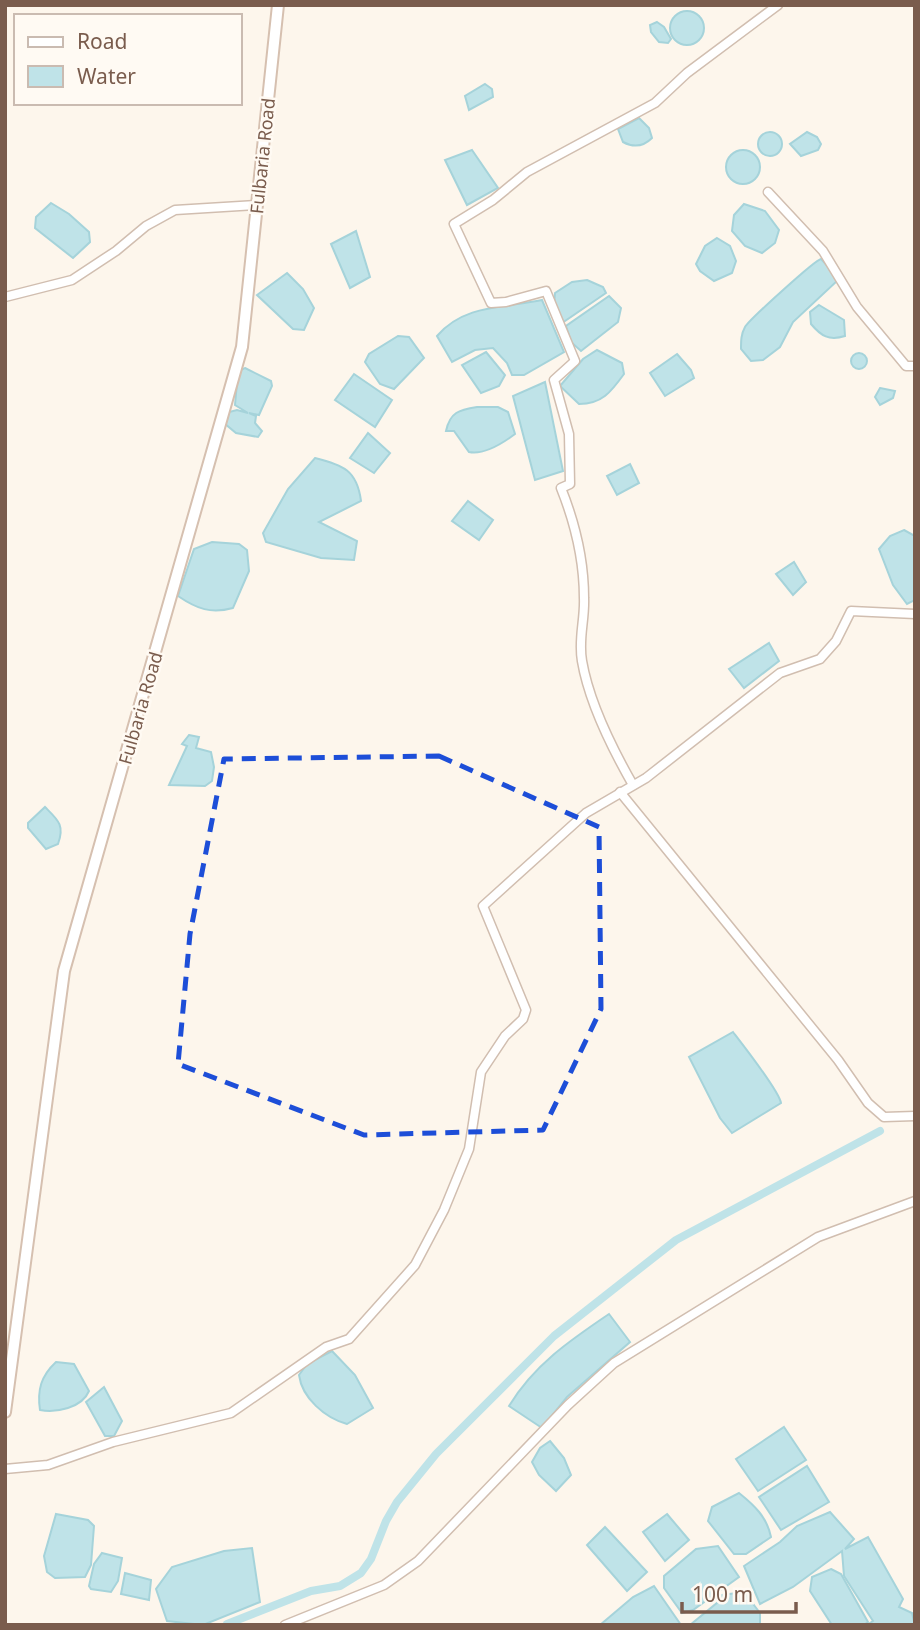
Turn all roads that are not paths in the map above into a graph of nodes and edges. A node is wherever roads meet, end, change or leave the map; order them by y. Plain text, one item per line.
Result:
1 (278, 5) edge
2 (778, 5) edge
3 (768, 192) dead end
4 (257, 205) junction
5 (5, 297) edge
6 (915, 366) edge
7 (915, 614) edge
8 (633, 785) junction
9 (620, 793) junction
10 (915, 1116) edge
11 (915, 1201) edge
12 (9, 1350) edge
13 (5, 1412) edge
14 (5, 1469) edge
15 (285, 1625) edge

1 - 4 main road, Fulbaria Road
2 - 8 street
3 - 6 street
4 - 5 street
4 - 12 main road, Fulbaria Road
7 - 8 street
8 - 9 street
9 - 10 street
9 - 14 street
11 - 15 street
12 - 13 main road, Fulbaria Road

